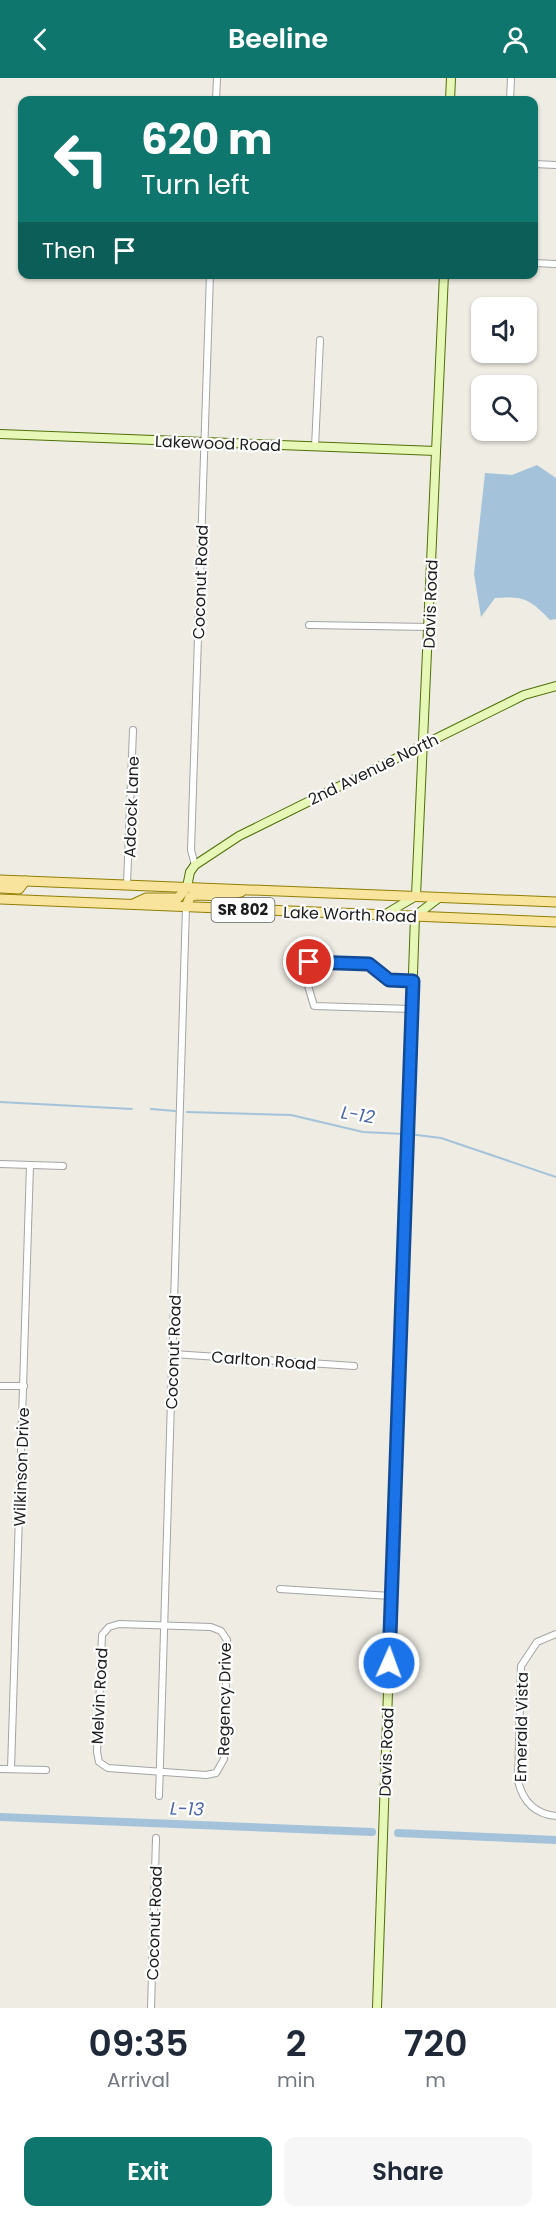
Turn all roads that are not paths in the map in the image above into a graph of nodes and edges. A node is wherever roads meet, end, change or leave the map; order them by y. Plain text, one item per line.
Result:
1 (218, 78) edge
2 (451, 78) edge
3 (511, 78) edge
4 (216, 96) edge
5 (450, 96) edge
6 (510, 96) edge
7 (538, 164) edge
8 (556, 165) edge
9 (538, 263) edge
10 (556, 264) edge
11 (210, 279) edge
12 (444, 279) edge
13 (320, 339) dead end
14 (0, 434) edge
15 (204, 443) junction
16 (315, 447) junction
17 (436, 451) junction
18 (309, 625) dead end
19 (430, 627) junction
20 (556, 686) edge
21 (133, 730) dead end
22 (424, 743) junction
23 (195, 865) junction
24 (0, 880) edge
25 (25, 881) junction
26 (128, 884) junction
27 (187, 887) junction
28 (0, 888) edge
29 (249, 889) junction
30 (416, 896) junction
31 (440, 897) junction
32 (0, 899) edge
33 (556, 902) edge
34 (131, 905) junction
35 (186, 907) junction
36 (384, 915) junction
37 (415, 916) junction
38 (556, 922) edge
39 (413, 981) junction
40 (411, 1010) junction
41 (0, 1164) edge
42 (30, 1165) junction
43 (63, 1167) dead end
44 (173, 1354) junction
45 (354, 1366) dead end
46 (0, 1386) edge
47 (24, 1386) junction
48 (280, 1588) dead end
49 (392, 1596) junction
50 (164, 1625) junction
51 (556, 1634) edge
52 (0, 1769) edge
53 (11, 1769) junction
54 (46, 1770) dead end
55 (159, 1772) junction
56 (159, 1796) dead end
57 (556, 1816) edge
58 (156, 1838) dead end
59 (151, 2008) edge
60 (377, 2008) edge

1 - 4 street
2 - 5 street
3 - 6 street
7 - 8 street
9 - 10 street
11 - 15 street, Coconut Road
12 - 17 street, Davis Road
13 - 16 street
14 - 15 street, Lakewood Road
15 - 16 street, Lakewood Road
15 - 23 street, Coconut Road
16 - 17 street, Lakewood Road
17 - 19 street, Davis Road
18 - 19 street
19 - 22 street, Davis Road
20 - 22 street, 2nd Avenue North
21 - 26 street, Adcock Lane
22 - 23 street, 2nd Avenue North
22 - 30 street, Davis Road
23 - 27 street, Coconut Road
24 - 25 main road, Lake Worth Road / SR 802
25 - 26 main road, Lake Worth Road / SR 802
25 - 28 main road
26 - 27 main road, Lake Worth Road / SR 802
27 - 29 main road, Lake Worth Road / SR 802
27 - 34 main road
29 - 30 main road, Lake Worth Road / SR 802
29 - 35 main road
30 - 31 main road, Lake Worth Road / SR 802
30 - 36 street
31 - 33 main road, Lake Worth Road / SR 802
31 - 37 street
32 - 34 main road, Lake Worth Road / SR 802
34 - 35 main road, Lake Worth Road / SR 802
35 - 36 main road, Lake Worth Road / SR 802
35 - 44 street, Coconut Road
36 - 37 main road, Lake Worth Road / SR 802
37 - 38 main road, Lake Worth Road / SR 802
37 - 39 street, Davis Road
39 - 40 street, Davis Road
39 - 40 street
40 - 49 street, Davis Road
41 - 42 street
42 - 43 street
42 - 47 street, Wilkinson Drive
44 - 45 street, Carlton Road
44 - 50 street, Coconut Road
46 - 47 street
47 - 53 street, Wilkinson Drive
48 - 49 street
49 - 60 street, Davis Road
50 - 55 street, Coconut Road
50 - 55 street, Melvin Road
50 - 55 street, Regency Drive
51 - 57 street, Emerald Vista
52 - 53 street
53 - 54 street
55 - 56 street, Coconut Road
58 - 59 street, Coconut Road

